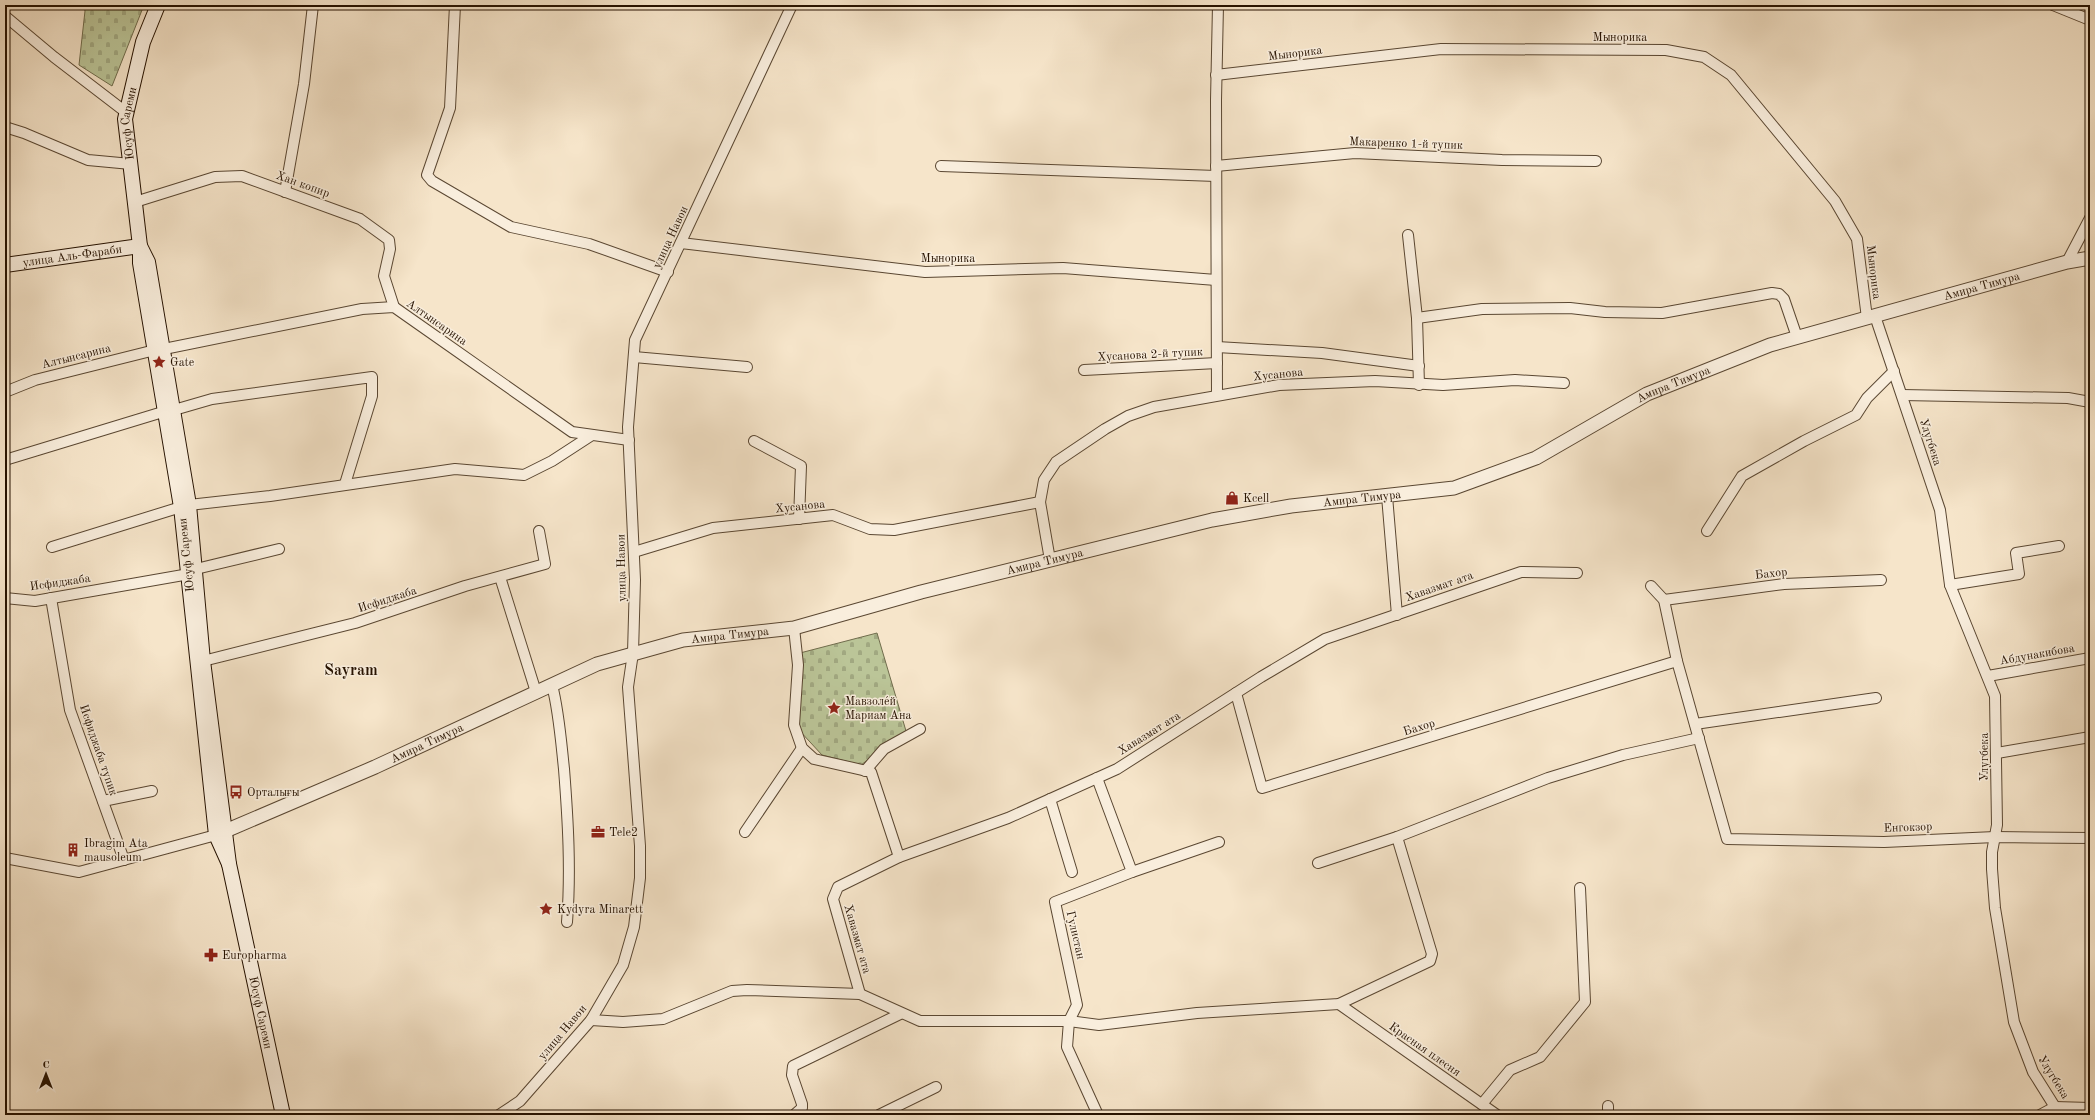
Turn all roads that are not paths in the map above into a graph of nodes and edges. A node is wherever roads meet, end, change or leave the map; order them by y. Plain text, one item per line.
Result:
1 (158, 5) edge
2 (313, 5) edge
3 (455, 5) edge
4 (792, 5) edge
5 (1218, 5) edge
6 (2053, 5) edge
7 (5, 16) edge
8 (2090, 20) edge
9 (1216, 75) junction
10 (127, 113) junction
11 (5, 127) edge
12 (1596, 161) dead end
13 (131, 164) junction
14 (941, 166) dead end
15 (1216, 171) junction
16 (285, 192) junction
17 (135, 202) junction
18 (2090, 218) edge
19 (1408, 235) dead end
20 (682, 243) junction
21 (140, 246) junction
22 (2090, 258) edge
23 (2067, 262) junction
24 (5, 265) edge
25 (668, 272) junction
26 (1216, 280) junction
27 (394, 307) junction
28 (1871, 317) junction
29 (1416, 318) junction
30 (1798, 337) junction
31 (1217, 347) junction
32 (159, 350) junction
33 (634, 357) junction
34 (1217, 363) junction
35 (747, 366) dead end
36 (1419, 366) junction
37 (1084, 370) dead end
38 (1894, 371) junction
39 (1564, 382) dead end
40 (1419, 385) junction
41 (5, 392) edge
42 (1217, 395) junction
43 (1902, 395) junction
44 (2090, 402) edge
45 (170, 410) junction
46 (592, 435) junction
47 (629, 440) junction
48 (754, 441) dead end
49 (5, 460) edge
50 (345, 484) junction
51 (1387, 496) junction
52 (1040, 502) junction
53 (185, 506) junction
54 (799, 519) junction
55 (539, 531) dead end
56 (1707, 531) dead end
57 (2059, 546) dead end
58 (52, 547) dead end
59 (279, 549) dead end
60 (634, 552) junction
61 (1050, 560) junction
62 (192, 571) junction
63 (1577, 572) dead end
64 (500, 577) junction
65 (1882, 580) dead end
66 (1950, 585) junction
67 (1651, 586) dead end
68 (5, 598) edge
69 (51, 598) junction
70 (1664, 600) junction
71 (1397, 615) junction
72 (794, 628) junction
73 (633, 653) junction
74 (2090, 658) edge
75 (1677, 660) junction
76 (203, 661) junction
77 (1988, 676) junction
78 (552, 684) junction
79 (536, 692) junction
80 (1236, 693) junction
81 (1876, 698) dead end
82 (1695, 724) junction
83 (920, 729) dead end
84 (2090, 737) edge
85 (1699, 738) junction
86 (802, 748) junction
87 (1996, 753) junction
88 (865, 771) junction
89 (1097, 778) junction
90 (152, 791) dead end
91 (1050, 799) junction
92 (103, 801) junction
93 (745, 832) dead end
94 (221, 834) junction
95 (1398, 837) junction
96 (1995, 837) junction
97 (2090, 838) edge
98 (1220, 842) dead end
99 (899, 857) junction
100 (5, 858) edge
101 (124, 860) junction
102 (1318, 864) dead end
103 (1072, 872) dead end
104 (1132, 872) junction
105 (1580, 888) dead end
106 (567, 922) dead end
107 (860, 994) junction
108 (1339, 1004) junction
109 (900, 1014) junction
110 (591, 1020) junction
111 (1069, 1021) junction
112 (936, 1086) dead end
113 (1482, 1104) junction
114 (2055, 1107) junction
115 (2090, 1108) edge
116 (283, 1115) edge
117 (499, 1115) edge
118 (794, 1115) edge
119 (879, 1115) edge
120 (1098, 1115) edge
121 (1497, 1115) edge
122 (2040, 1115) edge
123 (2069, 1115) edge

1 - 10 main road, Юсуф Сареми
2 - 16 street
3 - 25 street
4 - 20 street, улица Навои
5 - 9 street
6 - 8 street
7 - 10 street
9 - 15 street
9 - 28 street, Мынорика
10 - 13 main road, Юсуф Сареми
11 - 13 street
12 - 15 street, Макаренко 1-й тупик
13 - 17 main road, Юсуф Сареми
14 - 15 street, Макаренко 1-й тупик
15 - 26 street
16 - 17 street, Хан копир
16 - 27 street, Хан копир
17 - 21 main road, Юсуф Сареми
18 - 23 street
19 - 29 street
20 - 25 street, улица Навои
20 - 26 street, Мынорика
21 - 24 main road, улица Аль-Фараби
21 - 32 main road, Юсуф Сареми
22 - 23 street, Амира Тимура
23 - 28 street, Амира Тимура
25 - 33 street, улица Навои
26 - 31 street
27 - 32 street, Алтынсарина
27 - 46 street, Алтынсарина
28 - 30 street, Амира Тимура
28 - 38 street, Улугбека
29 - 30 street
29 - 36 street
30 - 51 street, Амира Тимура
31 - 34 street
31 - 36 street
32 - 41 street, Алтынсарина
32 - 45 main road, Юсуф Сареми
33 - 35 street
33 - 47 street, улица Навои
34 - 37 street, Хусанова 2-й тупик
34 - 42 street
36 - 40 street
38 - 43 street, Улугбека
38 - 56 street
39 - 40 street, Хусанова
40 - 42 street, Хусанова
42 - 52 street, Хусанова
43 - 44 street
43 - 66 street, Улугбека
45 - 49 street
45 - 50 street
45 - 53 main road, Юсуф Сареми
46 - 47 street, Алтынсарина
46 - 50 street
47 - 60 street, улица Навои
48 - 54 street
50 - 53 street
51 - 61 street, Амира Тимура
51 - 71 street
52 - 54 street, Хусанова
52 - 61 street, Хусанова
53 - 58 street
53 - 62 main road, Юсуф Сареми
54 - 60 street, Хусанова
55 - 64 street, Исфиджаба
57 - 66 street
59 - 62 street, Исфиджаба
60 - 73 street, улица Навои
61 - 72 street, Амира Тимура
62 - 69 street, Исфиджаба
62 - 76 main road, Юсуф Сареми
62 - 94 main road, Юсуф Сареми
63 - 71 street, Хавазмат ата
64 - 76 street, Исфиджаба
64 - 79 street
65 - 70 street, Бахор
66 - 77 street, Улугбека
67 - 70 street
68 - 69 street, Исфиджаба
69 - 92 street, Исфиджаба тупик
70 - 75 street
71 - 80 street, Хавазмат ата
72 - 73 street, Амира Тимура
72 - 86 street
73 - 78 street, Амира Тимура
73 - 110 street, улица Навои
74 - 77 street, Абдунакибова
75 - 80 street, Бахор
75 - 82 street
76 - 94 main road, Юсуф Сареми
77 - 87 street, Улугбека
78 - 79 street, Амира Тимура
78 - 106 street
79 - 94 street, Амира Тимура
80 - 89 street, Хавазмат ата
81 - 82 street
82 - 85 street
83 - 88 street
84 - 87 street
85 - 95 street
85 - 96 street, Енгокзор
86 - 88 street
86 - 93 street
87 - 96 street, Улугбека
88 - 99 street
89 - 91 street, Хавазмат ата
89 - 104 street
90 - 92 street
91 - 99 street, Хавазмат ата
91 - 103 street
92 - 101 street, Исфиджаба тупик
94 - 101 street, Амира Тимура
94 - 116 main road, Юсуф Сареми
95 - 102 street
95 - 108 street
96 - 97 street, Енгокзор
96 - 114 street, Улугбека
98 - 104 street, Гулистан
99 - 107 street, Хавазмат ата
100 - 101 street, Амира Тимура
104 - 111 street, Гулистан
105 - 113 street
107 - 109 street
107 - 110 street
108 - 111 street
108 - 113 street, Красная плесня
109 - 111 street
109 - 118 street
110 - 117 street, улица Навои
111 - 120 street, Гулистан
112 - 119 street
113 - 121 street, Красная плесня
114 - 115 street
114 - 122 street
114 - 123 street, Улугбека

